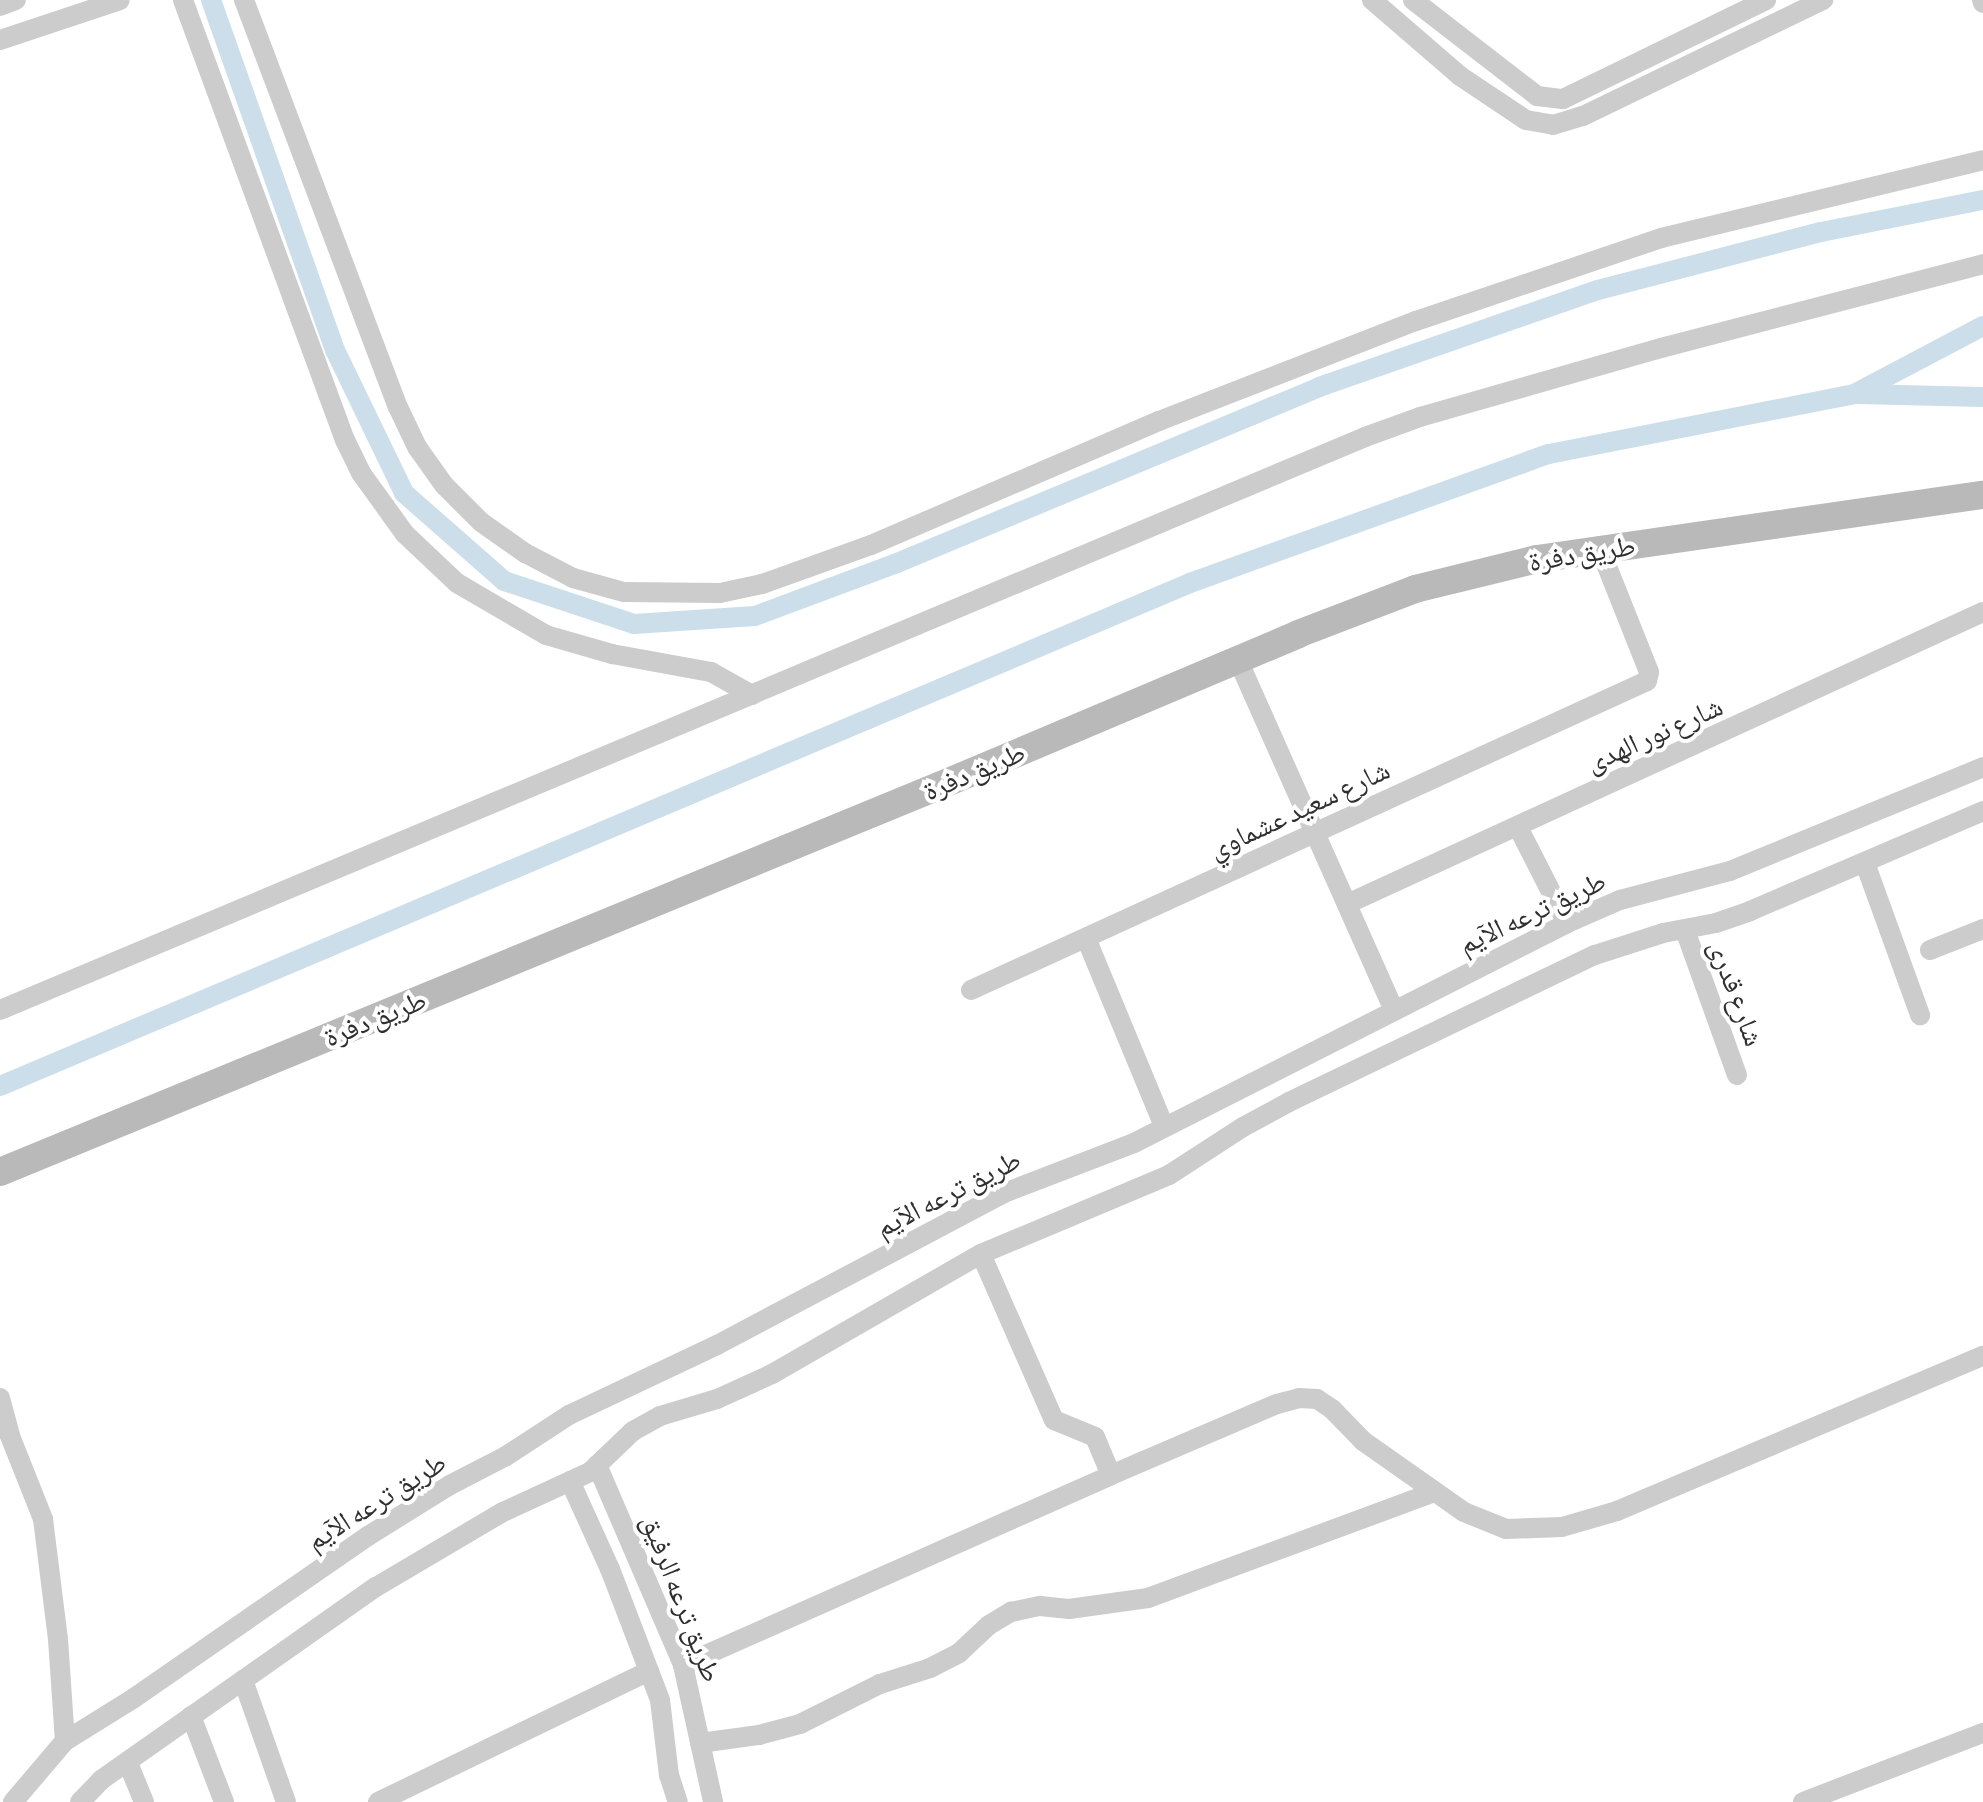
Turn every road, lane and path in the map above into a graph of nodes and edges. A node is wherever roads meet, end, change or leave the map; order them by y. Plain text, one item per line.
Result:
1 (16, 0) edge
2 (120, 0) edge
3 (183, 0) edge
4 (244, 0) edge
5 (1372, 0) edge
6 (1413, 0) edge
7 (1766, 0) edge
8 (1823, 0) edge
9 (0, 6) edge
10 (0, 40) edge
11 (1983, 160) edge
12 (1983, 264) edge
13 (1983, 495) edge
14 (1600, 549) junction
15 (1983, 612) edge
16 (1238, 660) junction
17 (752, 695) junction
18 (1983, 767) edge
19 (1983, 811) edge
20 (1518, 827) junction
21 (1316, 833) junction
22 (1865, 863) junction
23 (1347, 904) junction
24 (1567, 923) junction
25 (1983, 929) edge
26 (1685, 930) junction
27 (1086, 938) junction
28 (1930, 950) dead end
29 (971, 990) dead end
30 (0, 1010) edge
31 (1394, 1010) junction
32 (1920, 1015) dead end
33 (1737, 1075) dead end
34 (1164, 1126) junction
35 (0, 1172) edge
36 (981, 1254) junction
37 (1983, 1356) edge
38 (0, 1398) edge
39 (597, 1465) junction
40 (1111, 1475) junction
41 (570, 1481) junction
42 (1434, 1492) junction
43 (683, 1665) junction
44 (649, 1671) junction
45 (243, 1680) junction
46 (191, 1716) junction
47 (1983, 1733) edge
48 (65, 1741) junction
49 (700, 1743) junction
50 (128, 1763) junction
51 (13, 1802) edge
52 (80, 1802) edge
53 (144, 1802) edge
54 (224, 1802) edge
55 (286, 1802) edge
56 (378, 1802) edge
57 (678, 1802) edge
58 (713, 1802) edge
59 (1803, 1802) edge

1 - 9 street
2 - 10 street
3 - 17 street
4 - 11 street
5 - 8 street
6 - 7 street
12 - 17 street
13 - 14 main road, طريق دفرة
14 - 16 main road, طريق دفرة
14 - 21 street, شارع سعيد عشماوي
15 - 20 street, شارع نور الهدى
16 - 21 street
16 - 35 main road, طريق دفرة
17 - 30 street
18 - 24 street, طريق ترعه الآيم
19 - 22 street
20 - 23 street, شارع نور الهدى
20 - 24 street
21 - 23 street
21 - 27 street, شارع سعيد عشماوي
22 - 26 street
22 - 32 street
23 - 31 street
24 - 31 street, طريق ترعه الآيم
25 - 28 street
26 - 33 street, شارع قدرى
26 - 36 street
27 - 29 street, شارع سعيد عشماوي
27 - 34 street
31 - 34 street, طريق ترعه الآيم
34 - 48 street, طريق ترعه الآيم
36 - 39 street
36 - 40 street
37 - 42 street
38 - 48 street
39 - 41 street
39 - 43 street, طريق ترعه الرفيق
40 - 42 street
40 - 43 street
41 - 44 street, طريق ترعه الرفيق
41 - 45 street
42 - 49 street
43 - 49 street, طريق ترعه الرفيق
44 - 56 street
44 - 57 street, طريق ترعه الرفيق
45 - 46 street
45 - 55 street
46 - 50 street
46 - 54 street
47 - 59 street
48 - 51 street, طريق ترعه الآيم
49 - 58 street, طريق ترعه الرفيق
50 - 52 street
50 - 53 street

